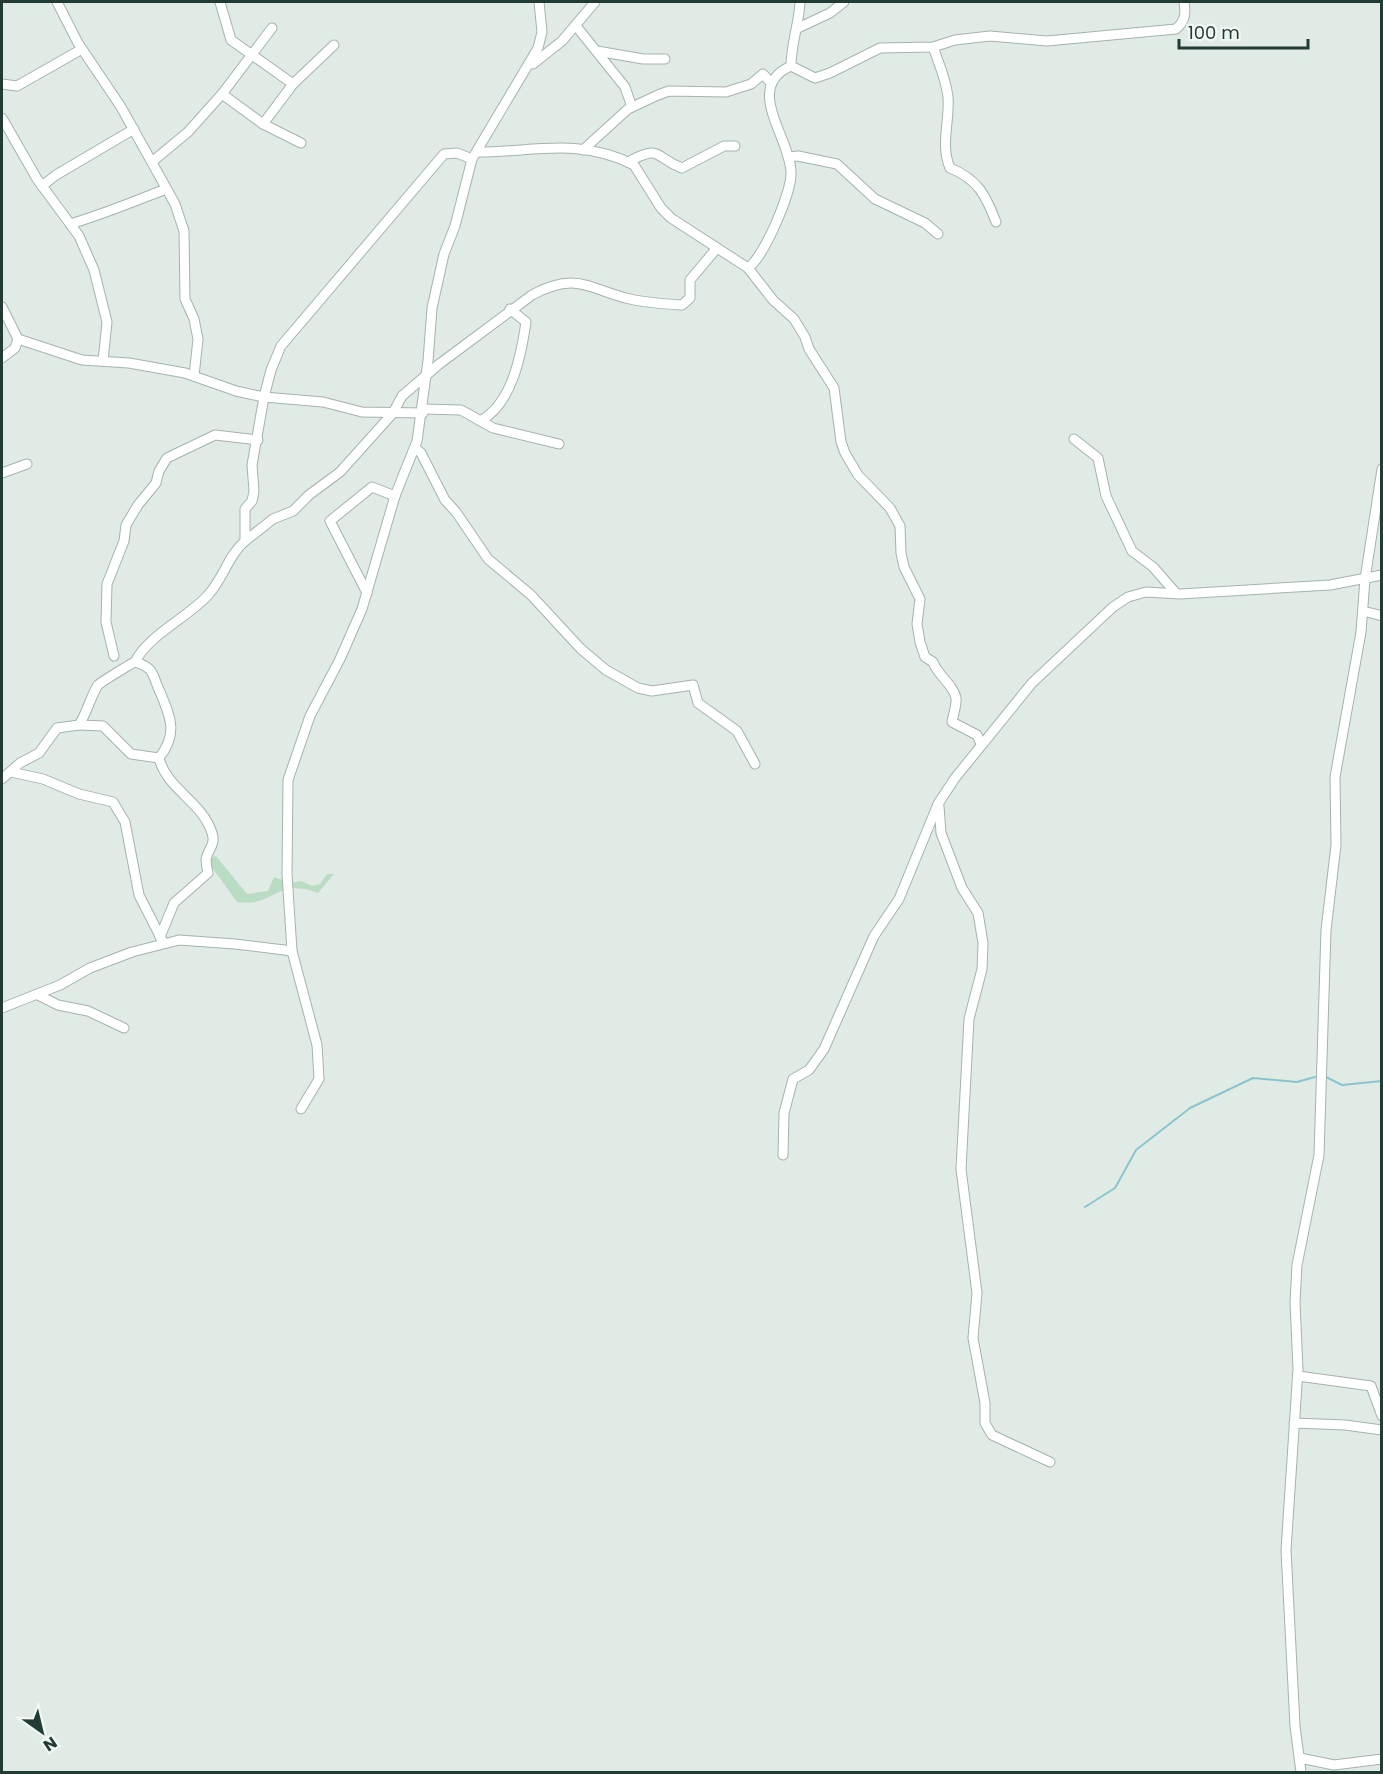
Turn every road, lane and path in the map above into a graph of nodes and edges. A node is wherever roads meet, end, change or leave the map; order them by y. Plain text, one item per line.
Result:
1 (57, 2) edge
2 (220, 2) edge
3 (539, 2) edge
4 (595, 2) edge
5 (800, 2) edge
6 (844, 2) edge
7 (1184, 2) edge
8 (576, 26) junction
9 (272, 28) dead end
10 (798, 28) junction
11 (542, 32) junction
12 (562, 41) junction
13 (334, 45) dead end
14 (933, 47) junction
15 (82, 49) junction
16 (597, 51) junction
17 (249, 55) junction
18 (665, 59) dead end
19 (791, 66) junction
20 (526, 69) junction
21 (770, 82) junction
22 (2, 84) edge
23 (293, 84) junction
24 (222, 94) junction
25 (632, 107) junction
26 (2, 117) edge
27 (263, 124) junction
28 (134, 129) junction
29 (300, 143) dead end
30 (735, 146) dead end
31 (583, 150) junction
32 (475, 155) junction
33 (788, 158) junction
34 (153, 161) junction
35 (627, 162) junction
36 (42, 186) junction
37 (166, 189) junction
38 (996, 222) dead end
39 (70, 224) junction
40 (938, 234) dead end
41 (717, 248) junction
42 (748, 268) junction
43 (2, 307) edge
44 (510, 309) junction
45 (18, 339) junction
46 (2, 358) edge
47 (103, 361) junction
48 (427, 375) junction
49 (194, 376) junction
50 (264, 397) junction
51 (423, 411) junction
52 (393, 413) junction
53 (480, 421) junction
54 (1074, 439) dead end
55 (258, 440) junction
56 (559, 444) dead end
57 (415, 448) junction
58 (27, 464) dead end
59 (1382, 469) edge
60 (2, 473) edge
61 (394, 496) junction
62 (245, 541) junction
63 (1382, 575) edge
64 (1365, 579) junction
65 (1175, 592) junction
66 (367, 593) junction
67 (1363, 611) junction
68 (1382, 616) edge
69 (114, 656) dead end
70 (135, 662) junction
71 (79, 725) junction
72 (981, 744) junction
73 (159, 758) junction
74 (755, 764) dead end
75 (11, 772) junction
76 (2, 779) edge
77 (938, 804) junction
78 (162, 940) junction
79 (292, 951) junction
80 (38, 995) junction
81 (2, 1008) edge
82 (124, 1029) dead end
83 (301, 1109) dead end
84 (783, 1155) dead end
85 (1298, 1376) junction
86 (1382, 1416) edge
87 (1294, 1423) junction
88 (1382, 1431) edge
89 (1050, 1462) dead end
90 (1300, 1758) junction
91 (1382, 1759) edge
92 (1301, 1773) edge

1 - 15 street
2 - 17 street
3 - 11 street
4 - 8 street
5 - 10 street
6 - 10 street
7 - 14 street
8 - 12 street
8 - 16 street
9 - 17 street
10 - 19 street
11 - 12 street
11 - 20 street
12 - 20 street
13 - 23 street
14 - 19 street
14 - 38 street
15 - 22 street
15 - 28 street
16 - 18 street
16 - 25 street
17 - 23 street
17 - 24 street
19 - 21 street
20 - 32 street
21 - 25 street
21 - 33 street
23 - 27 street
24 - 27 street
24 - 34 street
25 - 31 street
26 - 36 street
27 - 29 street
28 - 34 street
28 - 36 street
30 - 35 street
31 - 32 street
31 - 35 street
32 - 48 street
32 - 50 street
33 - 40 street
33 - 42 street
34 - 37 street
35 - 41 street
36 - 39 street
37 - 39 street
37 - 49 street
39 - 47 street
41 - 42 street
41 - 44 street
42 - 72 street
43 - 45 street
44 - 48 street
44 - 53 street
45 - 46 street
45 - 47 street
47 - 49 street
48 - 51 street
48 - 52 street
49 - 50 street
50 - 52 street
50 - 55 street
51 - 52 street
51 - 53 street
51 - 57 street
52 - 62 street
53 - 56 street
54 - 65 street
55 - 62 street
55 - 69 street
57 - 61 street
57 - 74 street
58 - 60 street
59 - 64 street
61 - 66 street
61 - 66 street
62 - 70 street
63 - 64 street
64 - 65 street
64 - 67 street
65 - 72 street
66 - 79 street
67 - 68 street
67 - 85 street
70 - 71 street
70 - 73 street
71 - 73 street
71 - 75 street
72 - 77 street
73 - 78 street
75 - 76 street
75 - 78 street
77 - 84 street
77 - 89 street
78 - 79 street
78 - 80 street
79 - 83 street
80 - 81 street
80 - 82 street
85 - 86 street
85 - 87 street
87 - 88 street
87 - 90 street
90 - 91 street
90 - 92 street

